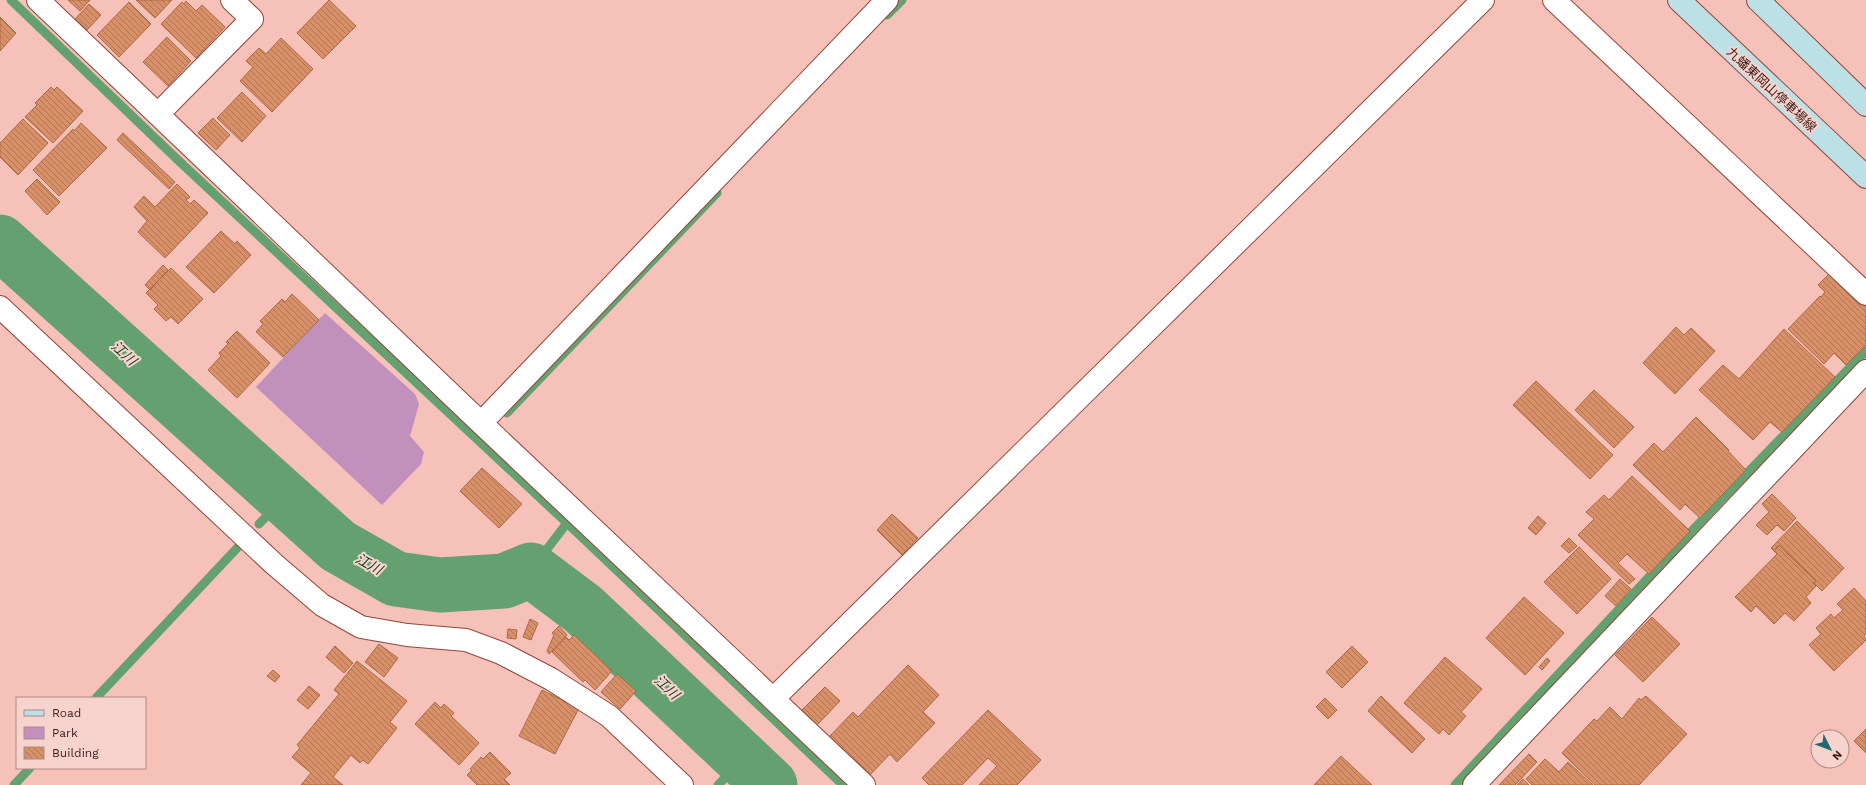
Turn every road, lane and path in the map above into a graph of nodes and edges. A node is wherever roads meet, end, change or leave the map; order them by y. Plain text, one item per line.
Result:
1 (38, 0) edge
2 (232, 0) edge
3 (887, 0) edge
4 (1483, 0) edge
5 (1554, 0) edge
6 (1679, 0) edge
7 (1758, 0) edge
8 (1866, 105) edge
9 (158, 114) junction
10 (1866, 177) edge
11 (1866, 294) edge
12 (0, 307) edge
13 (1866, 371) edge
14 (481, 423) junction
15 (773, 699) junction
16 (682, 785) edge
17 (864, 785) edge
18 (1474, 785) edge

1 - 9 street
2 - 9 street
3 - 14 street
4 - 15 street
5 - 11 street
6 - 10 main road, 九蟠東岡山停車場線
7 - 8 main road
9 - 14 street
12 - 16 street
13 - 18 street
14 - 15 street
15 - 17 street

